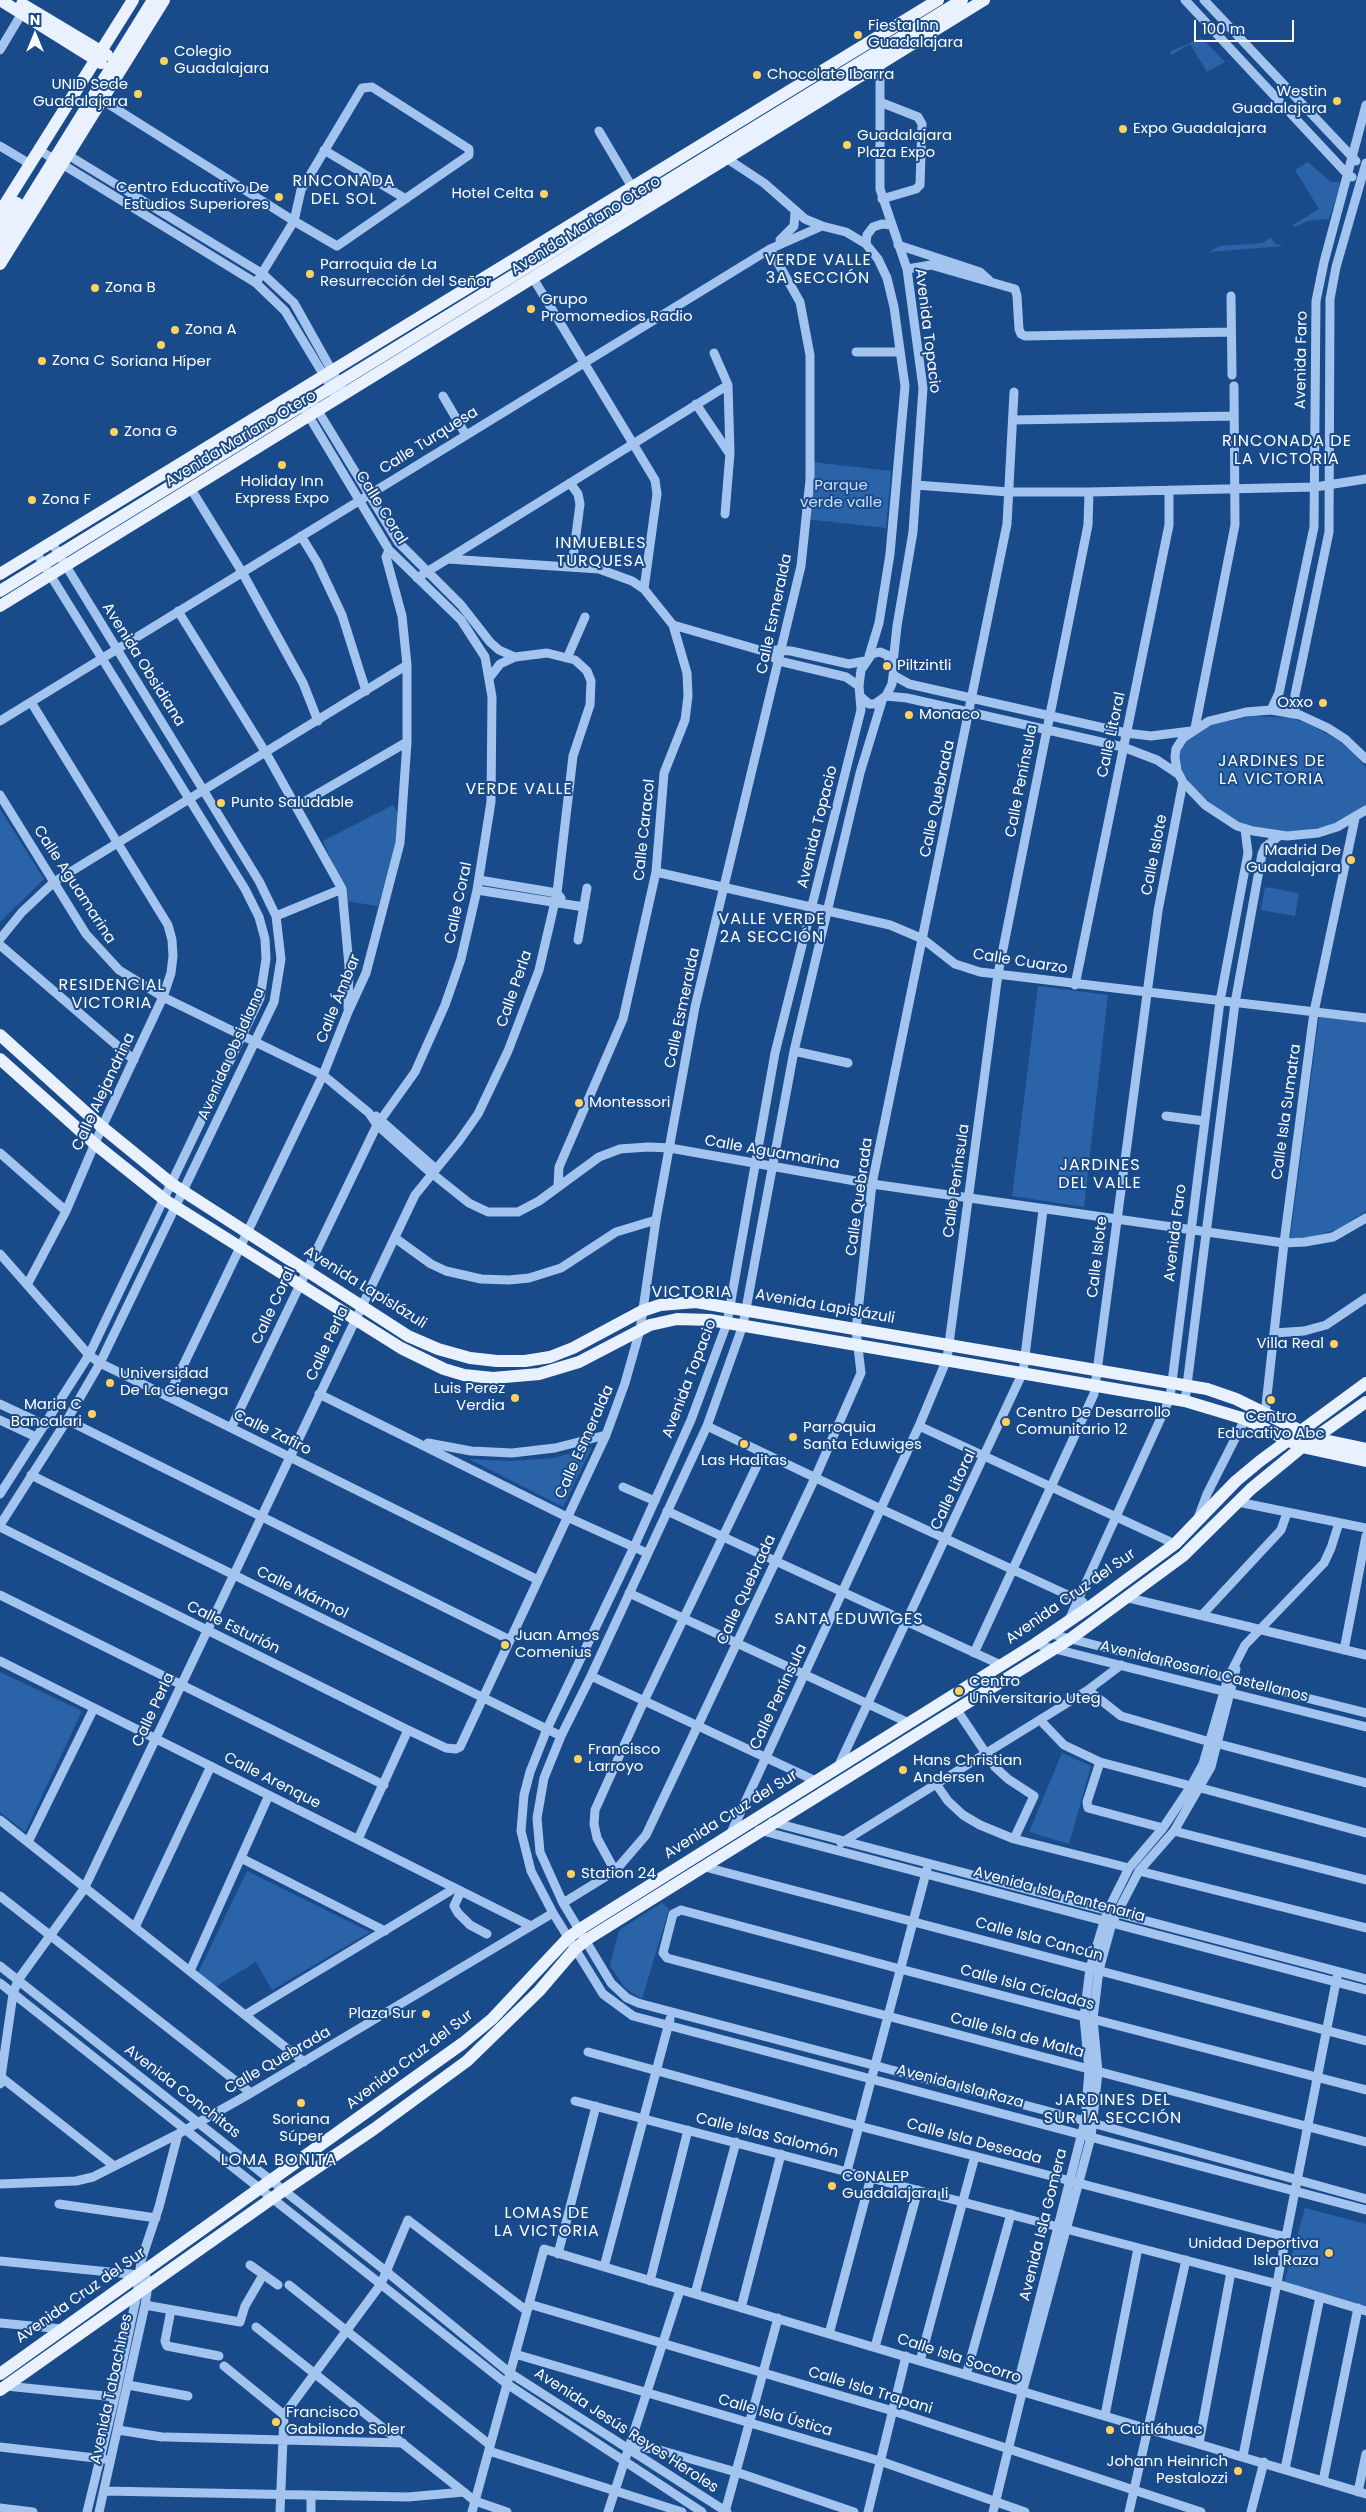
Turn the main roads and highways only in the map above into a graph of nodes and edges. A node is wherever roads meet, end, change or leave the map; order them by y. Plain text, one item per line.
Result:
1 (0, 0) edge
2 (15, 0) edge
3 (133, 0) edge
4 (144, 0) edge
5 (153, 0) edge
6 (164, 0) edge
7 (938, 0) edge
8 (962, 0) edge
9 (984, 0) edge
10 (36, 17) junction
11 (880, 56) junction
12 (110, 62) junction
13 (709, 147) junction
14 (54, 157) junction
15 (0, 212) edge
16 (0, 230) edge
17 (0, 247) edge
18 (0, 264) edge
19 (392, 350) junction
20 (379, 373) junction
21 (338, 391) junction
22 (310, 408) junction
23 (212, 460) junction
24 (229, 465) junction
25 (62, 560) junction
26 (47, 569) junction
27 (0, 574) edge
28 (0, 591) edge
29 (0, 606) edge
30 (0, 1035) edge
31 (0, 1059) edge
32 (1366, 1383) edge
33 (1366, 1402) edge
34 (1299, 1430) junction
35 (1315, 1438) junction
36 (1286, 1440) junction
37 (1302, 1447) junction
38 (1366, 1449) edge
39 (1366, 1460) edge
40 (583, 1935) junction
41 (572, 1944) junction
42 (0, 2374) edge
43 (3, 2388) edge

1 - 10 main road
2 - 10 main road
3 - 12 main road
4 - 12 main road
5 - 12 main road
6 - 12 main road
7 - 13 main road, Avenida Mariano Otero
8 - 11 main road, Avenida Mariano Otero
9 - 11 main road, Avenida Mariano Otero
10 - 12 main road
11 - 13 main road, Avenida Mariano Otero
11 - 20 main road, Avenida Mariano Otero
12 - 14 main road
12 - 14 main road
13 - 19 main road, Avenida Mariano Otero
13 - 27 main road, Avenida Mariano Otero
14 - 15 main road
14 - 16 main road
14 - 17 main road
14 - 18 main road
19 - 20 main road
19 - 21 main road, Avenida Mariano Otero
20 - 21 main road, Avenida Mariano Otero
21 - 22 main road, Avenida Mariano Otero
22 - 23 main road, Avenida Mariano Otero
22 - 24 main road, Avenida Mariano Otero
23 - 24 main road
23 - 25 main road, Avenida Mariano Otero
24 - 25 main road, Avenida Mariano Otero
25 - 26 main road, Avenida Mariano Otero
26 - 28 main road, Avenida Mariano Otero
26 - 29 main road, Avenida Mariano Otero
30 - 34 main road, Avenida Lapislázuli
31 - 36 main road, Avenida Lapislázuli
32 - 34 main road, Avenida Cruz del Sur
33 - 35 main road, Avenida Cruz del Sur
34 - 35 main road, Avenida Lapislázuli
34 - 36 main road, Avenida Cruz del Sur
35 - 37 main road, Avenida Cruz del Sur
35 - 38 main road, Avenida Lapislázuli
36 - 37 main road, Avenida Lapislázuli
36 - 40 main road, Avenida Cruz del Sur
37 - 39 main road, Avenida Lapislázuli
37 - 40 main road, Avenida Cruz del Sur
40 - 41 main road, Avenida Cruz del Sur
41 - 42 main road, Avenida Cruz del Sur
41 - 43 main road, Avenida Cruz del Sur

